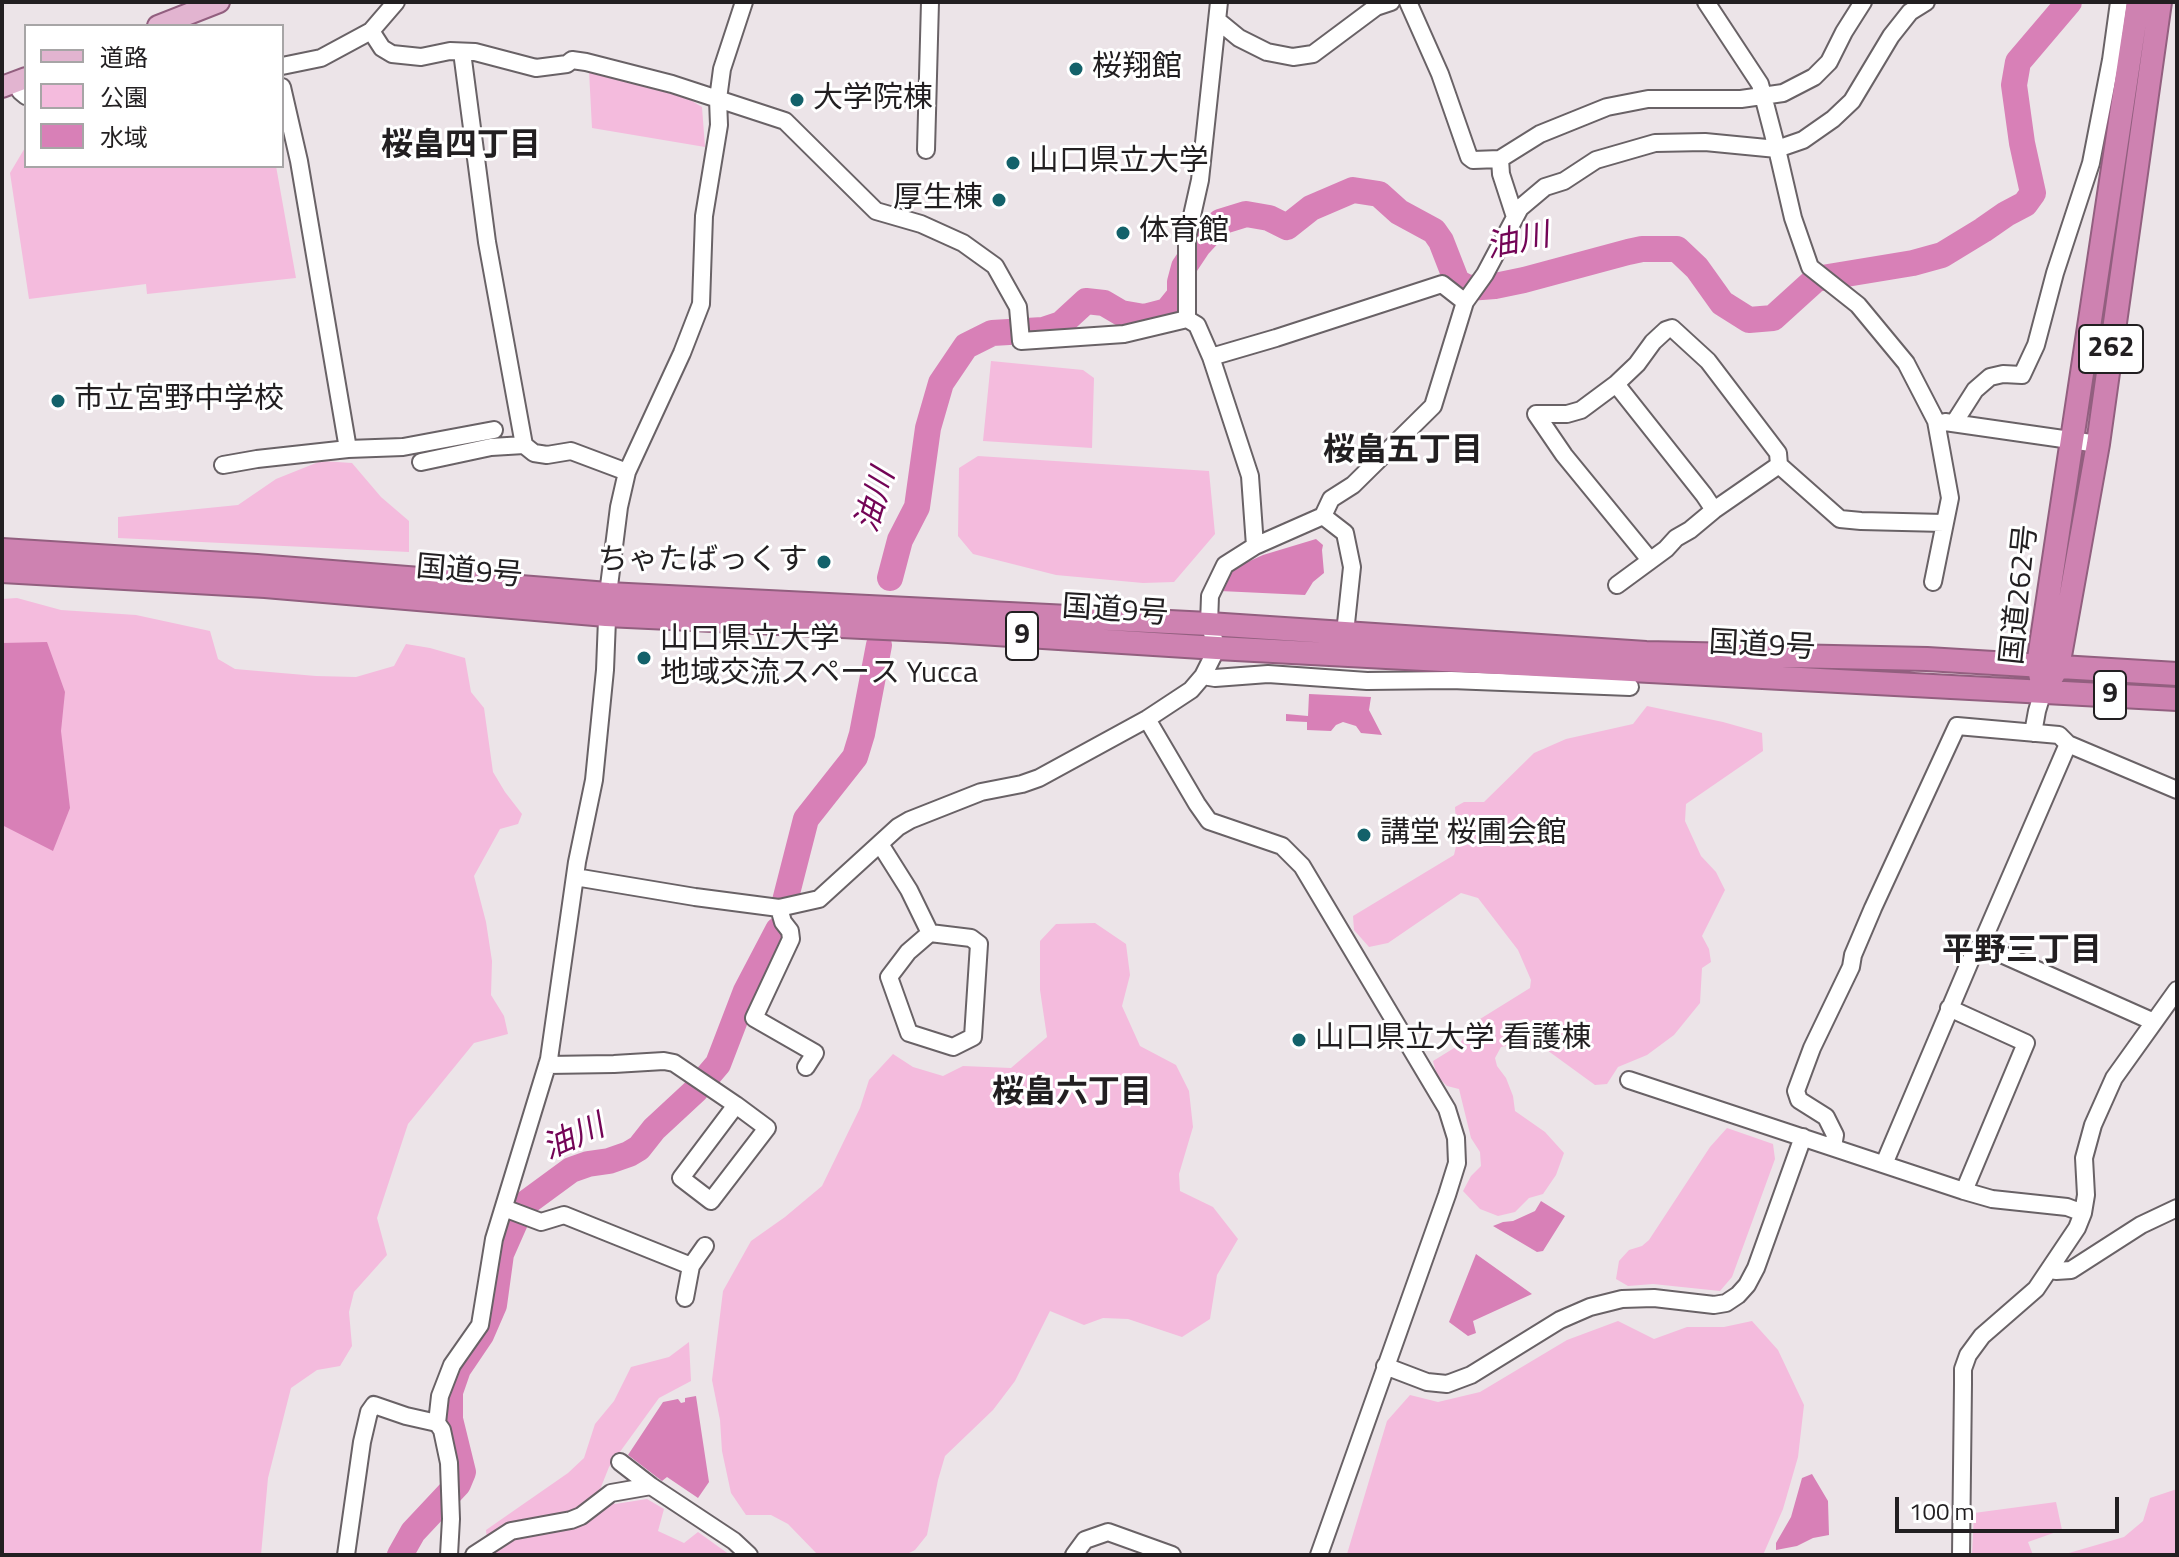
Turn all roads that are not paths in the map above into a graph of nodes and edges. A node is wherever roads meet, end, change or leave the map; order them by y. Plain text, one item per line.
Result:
1 (219, 2) edge
2 (396, 2) edge
3 (744, 2) edge
4 (930, 2) edge
5 (1219, 2) edge
6 (1391, 2) edge
7 (1408, 2) edge
8 (1706, 2) edge
9 (1863, 2) edge
10 (1926, 2) edge
11 (2119, 2) edge
12 (2138, 2) edge
13 (2160, 2) edge
14 (1217, 20) junction
15 (163, 24) edge
16 (371, 31) junction
17 (462, 52) junction
18 (284, 66) edge
19 (1763, 95) junction
20 (284, 96) edge
21 (718, 99) junction
22 (1777, 149) junction
23 (926, 150) dead end
24 (1500, 159) junction
25 (1515, 217) junction
26 (1465, 302) junction
27 (1187, 319) junction
28 (1211, 357) junction
29 (1616, 384) junction
30 (1936, 421) junction
31 (1954, 423) junction
32 (494, 430) dead end
33 (2071, 440) junction
34 (2098, 444) junction
35 (524, 445) junction
36 (348, 449) junction
37 (421, 462) dead end
38 (223, 465) dead end
39 (1779, 465) junction
40 (627, 472) junction
41 (1714, 510) junction
42 (1323, 516) junction
43 (1944, 523) junction
44 (1255, 546) junction
45 (2, 550) edge
46 (1650, 560) junction
47 (2, 571) edge
48 (1933, 582) dead end
49 (1617, 585) dead end
50 (607, 604) junction
51 (1209, 624) junction
52 (1345, 633) junction
53 (1217, 648) junction
54 (2048, 666) junction
55 (2177, 674) edge
56 (1203, 676) junction
57 (1630, 687) dead end
58 (2043, 691) junction
59 (2177, 699) edge
60 (1147, 719) junction
61 (2033, 733) junction
62 (2068, 744) junction
63 (2177, 790) edge
64 (880, 844) junction
65 (575, 877) junction
66 (779, 908) junction
67 (930, 933) junction
68 (1981, 945) junction
69 (2177, 990) edge
70 (1949, 1008) junction
71 (2154, 1022) junction
72 (815, 1054) dead end
73 (547, 1065) junction
74 (1629, 1080) dead end
75 (736, 1105) junction
76 (1803, 1137) junction
77 (1833, 1147) junction
78 (1884, 1164) junction
79 (1964, 1191) junction
80 (504, 1208) junction
81 (2177, 1208) edge
82 (2083, 1213) junction
83 (705, 1246) dead end
84 (691, 1266) junction
85 (2052, 1268) junction
86 (685, 1298) dead end
87 (1385, 1366) junction
88 (437, 1423) junction
89 (620, 1462) dead end
90 (651, 1486) junction
91 (346, 1555) edge
92 (449, 1555) edge
93 (474, 1555) edge
94 (749, 1555) edge
95 (1074, 1555) edge
96 (1172, 1555) edge
97 (1319, 1555) edge
98 (1961, 1555) edge

1 - 15 main road
2 - 16 street
3 - 21 street
4 - 23 street
5 - 14 street
6 - 14 street
7 - 24 street
8 - 19 street
9 - 19 street
10 - 22 street
11 - 31 street
12 - 33 highway, 国道262号 / 262
13 - 34 highway, 国道262号 / 262
14 - 27 street
16 - 17 street
16 - 18 street
17 - 21 street
17 - 35 street
19 - 22 street
19 - 24 street
20 - 36 street
21 - 27 street
21 - 40 street
22 - 25 street
22 - 30 street
24 - 25 street
25 - 26 street
26 - 28 street
26 - 42 street
27 - 28 street
28 - 44 street
29 - 39 street
29 - 41 street
29 - 46 street
30 - 31 street
30 - 43 street
31 - 33 street
32 - 36 street
33 - 34 street
33 - 54 highway, 国道262号 / 262
34 - 54 highway, 国道262号 / 262
35 - 37 street
35 - 40 street
36 - 38 street
39 - 41 street
39 - 43 street
40 - 50 street
41 - 46 street
42 - 44 street
42 - 52 street
43 - 48 street
44 - 51 street
45 - 50 highway, 国道9号 / 9
46 - 49 street
47 - 50 highway, 国道9号 / 9
50 - 51 highway, 国道9号 / 9
50 - 53 highway, 国道9号 / 9
50 - 65 street
51 - 52 highway, 国道9号 / 9
51 - 53 street
52 - 54 highway, 国道9号 / 9
53 - 56 street
53 - 58 highway, 国道9号 / 9
54 - 55 highway, 国道9号 / 9
54 - 58 highway, 国道262号 / 262
56 - 57 street
56 - 60 street
58 - 59 highway, 国道9号 / 9
58 - 61 street
60 - 64 street
60 - 87 street
61 - 62 street
61 - 77 street
62 - 63 street
62 - 68 street
64 - 66 street
64 - 67 street
65 - 66 street
65 - 73 street
66 - 72 street
67 - 67 street
68 - 70 street
68 - 71 street
69 - 71 street
70 - 78 street
70 - 79 street
71 - 82 street
73 - 75 street
73 - 80 street
74 - 76 street
75 - 75 street
76 - 77 street
76 - 87 street
77 - 78 street
78 - 79 street
79 - 82 street
80 - 84 street
80 - 88 street
81 - 85 street
82 - 85 street
83 - 84 street
84 - 86 street
85 - 98 street
87 - 97 street
88 - 91 street
88 - 92 street
89 - 90 street
90 - 93 street
90 - 94 street
95 - 96 street

